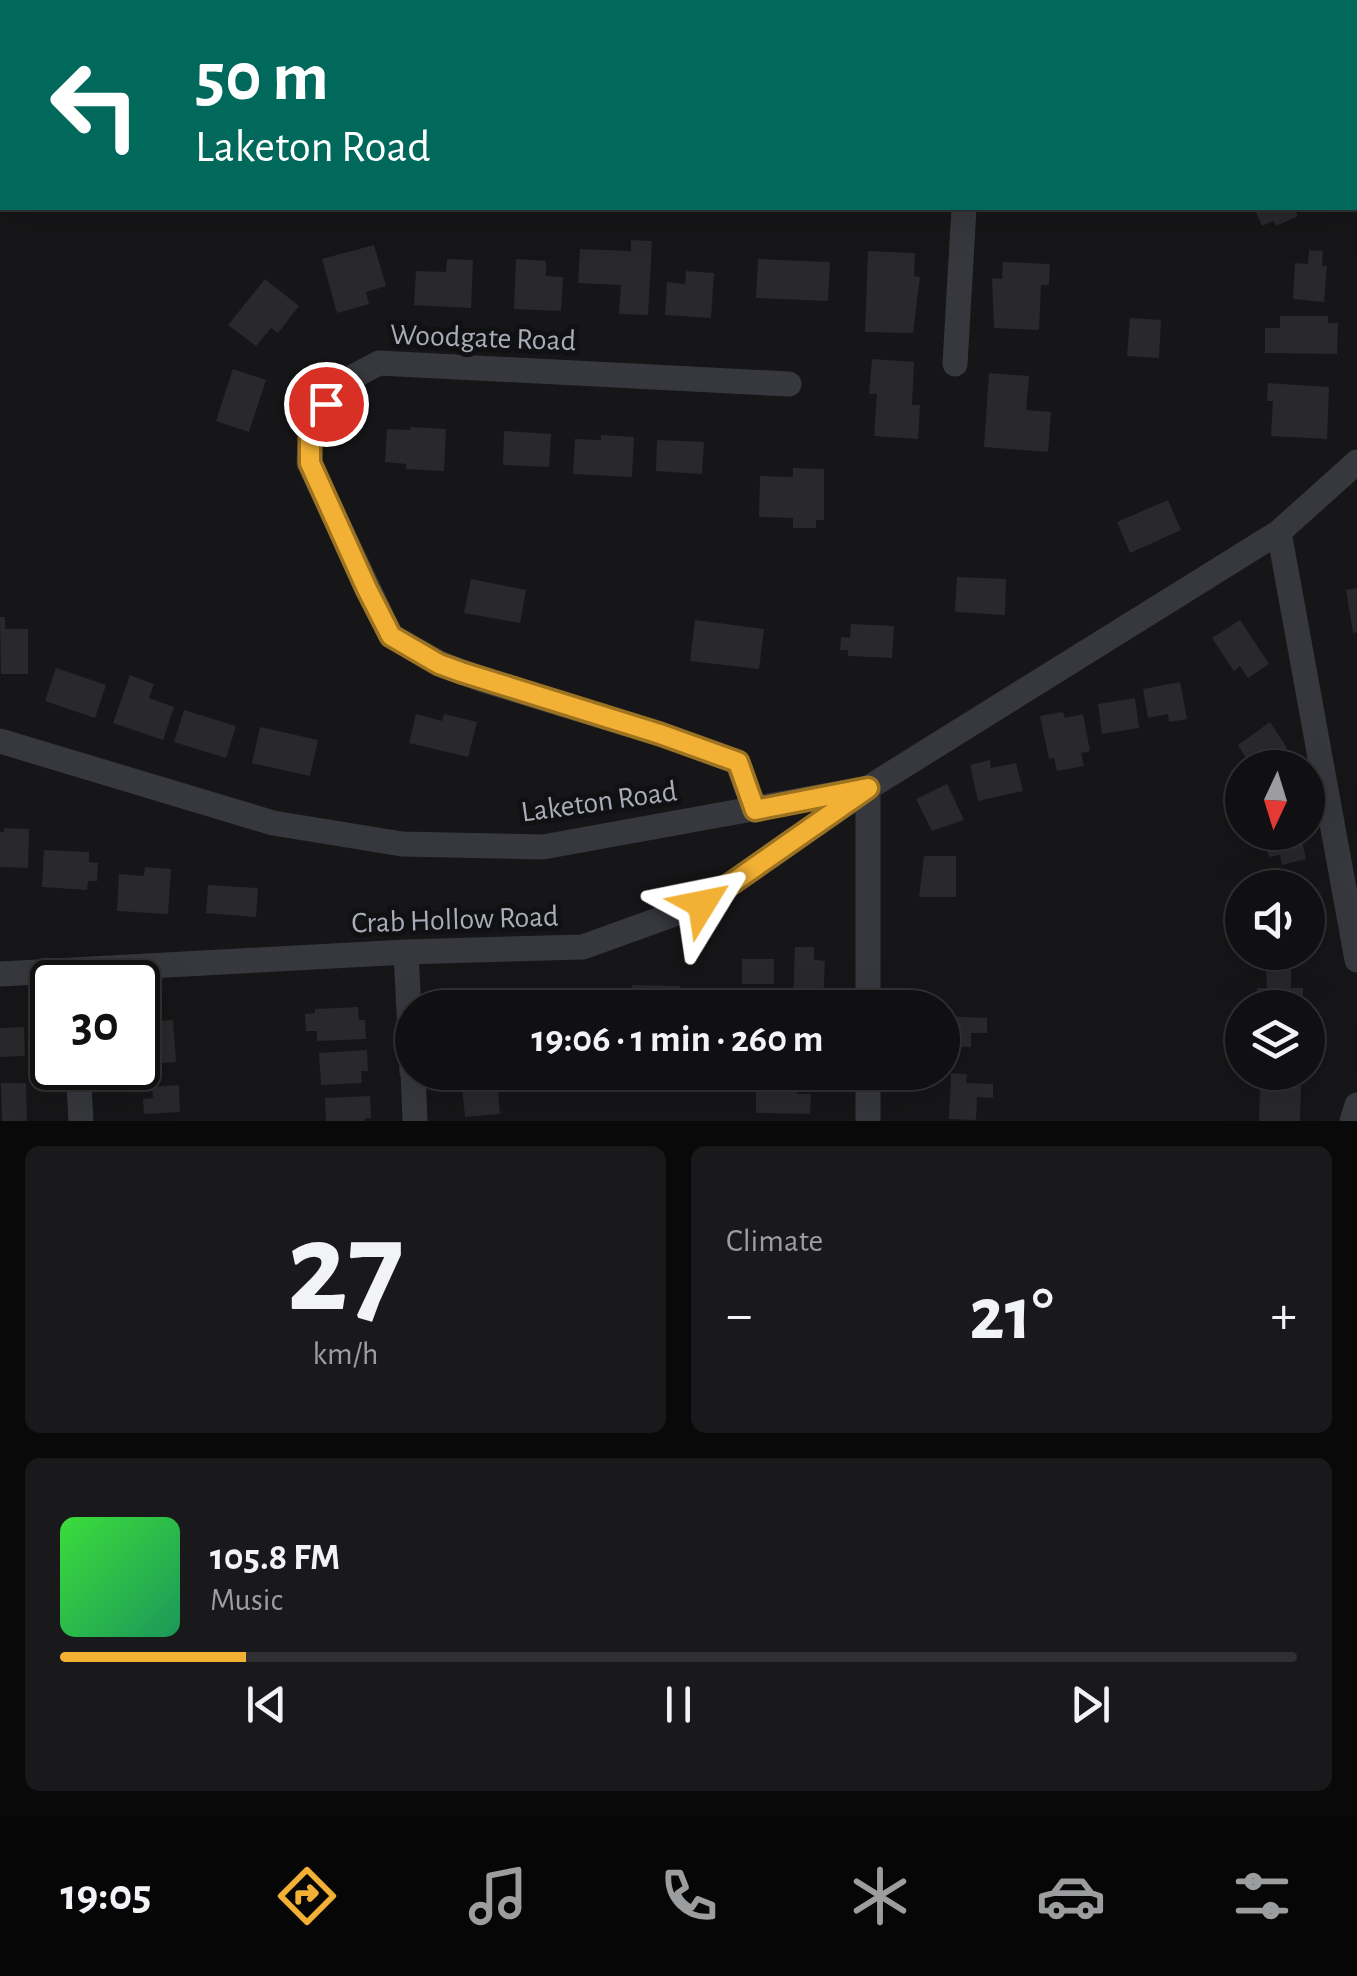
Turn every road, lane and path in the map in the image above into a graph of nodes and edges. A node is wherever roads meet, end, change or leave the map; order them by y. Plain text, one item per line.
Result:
1 (964, 210) edge
2 (954, 364) dead end
3 (789, 384) dead end
4 (1357, 462) edge
5 (1279, 532) junction
6 (0, 741) edge
7 (868, 788) junction
8 (755, 810) junction
9 (406, 952) junction
10 (1357, 960) edge
11 (160, 970) edge
12 (0, 974) edge
13 (30, 975) edge
14 (408, 990) edge
15 (868, 990) edge
16 (79, 1090) edge
17 (413, 1090) edge
18 (868, 1090) edge
19 (1357, 1105) edge
20 (81, 1121) edge
21 (415, 1121) edge
22 (868, 1121) edge
23 (1352, 1121) edge

1 - 2 street
3 - 8 street, Woodgate Road
4 - 5 street, Laketon Road
5 - 7 street, Laketon Road
5 - 10 street
6 - 8 street, Laketon Road
7 - 8 street, Laketon Road
7 - 9 street, Crab Hollow Road
7 - 15 street
9 - 11 street, Crab Hollow Road
9 - 14 street
12 - 13 street, Crab Hollow Road
16 - 20 street
17 - 21 street
18 - 22 street
19 - 23 street

